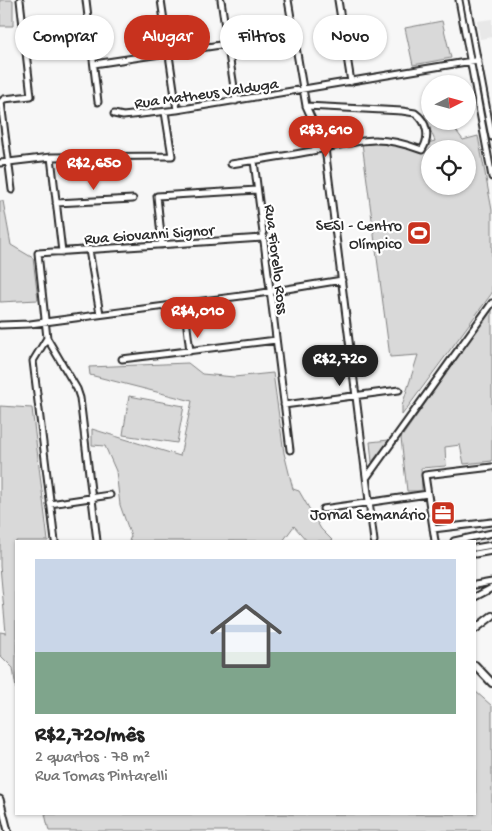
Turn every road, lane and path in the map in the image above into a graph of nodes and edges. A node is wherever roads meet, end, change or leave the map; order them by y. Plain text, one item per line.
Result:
1 (20, 0) edge
2 (86, 0) edge
3 (161, 0) edge
4 (221, 0) edge
5 (288, 0) edge
6 (338, 0) edge
7 (459, 0) edge
8 (466, 0) edge
9 (22, 15) edge
10 (87, 15) edge
11 (163, 15) edge
12 (223, 15) edge
13 (469, 15) junction
14 (462, 16) junction
15 (124, 59) edge
16 (27, 60) edge
17 (93, 60) edge
18 (169, 60) edge
19 (230, 60) edge
20 (478, 60) junction
21 (470, 61) junction
22 (94, 64) junction
23 (352, 82) junction
24 (302, 90) junction
25 (236, 101) junction
26 (98, 102) dead end
27 (306, 106) junction
28 (177, 110) junction
29 (165, 112) junction
30 (114, 114) dead end
31 (492, 137) edge
32 (492, 141) edge
33 (485, 142) junction
34 (325, 148) junction
35 (51, 157) junction
36 (254, 161) junction
37 (8, 162) junction
38 (0, 163) edge
39 (231, 164) dead end
40 (492, 177) edge
41 (12, 190) dead end
42 (256, 190) junction
43 (132, 199) dead end
44 (56, 203) junction
45 (263, 238) junction
46 (162, 245) junction
47 (90, 250) junction
48 (62, 252) junction
49 (342, 280) junction
50 (270, 291) junction
51 (184, 303) junction
52 (492, 303) edge
53 (100, 314) junction
54 (45, 321) junction
55 (0, 325) edge
56 (46, 338) junction
57 (276, 340) junction
58 (190, 351) junction
59 (122, 359) dead end
60 (399, 390) dead end
61 (356, 395) junction
62 (284, 405) junction
63 (290, 450) dead end
64 (492, 467) edge
65 (367, 478) junction
66 (428, 494) junction
67 (110, 495) dead end
68 (92, 498) junction
69 (371, 502) junction
70 (50, 504) junction
71 (323, 509) dead end
72 (492, 522) edge
73 (433, 529) junction
74 (492, 533) edge
75 (55, 540) edge
76 (97, 540) edge
77 (374, 540) edge
78 (434, 540) edge
79 (459, 540) edge
80 (492, 545) edge
81 (476, 548) edge
82 (492, 551) edge
83 (476, 554) edge
84 (492, 582) edge
85 (476, 584) edge
86 (492, 588) edge
87 (476, 596) edge
88 (492, 616) edge
89 (476, 628) edge
90 (476, 666) edge
91 (492, 682) edge
92 (0, 799) edge
93 (8, 831) edge

1 - 9 street
2 - 10 street
3 - 11 street
4 - 12 street
5 - 24 street
6 - 23 street
7 - 14 street
8 - 13 street
13 - 14 street
13 - 20 street
14 - 21 street
15 - 22 street
16 - 37 street
17 - 22 street
18 - 28 street
19 - 25 street
20 - 21 street, Rua Matheus Valduga
20 - 31 street
21 - 23 street, Rua Matheus Valduga
21 - 33 street
22 - 26 street
23 - 24 street, Rua Matheus Valduga
24 - 25 street, Rua Matheus Valduga
24 - 27 street
25 - 28 street, Rua Matheus Valduga
27 - 34 street
27 - 34 street
28 - 29 street, Rua Matheus Valduga
29 - 30 street, Rua Matheus Valduga
29 - 35 street
32 - 33 street
33 - 40 street
34 - 36 street
34 - 49 street
35 - 37 street
35 - 44 street
36 - 39 street
36 - 42 street, Rua Fiorello Ross
37 - 38 street
37 - 41 street
42 - 45 street, Rua Fiorello Ross
42 - 46 street
43 - 44 street
44 - 48 street
45 - 46 street, Rua Giovanni Signor
45 - 50 street, Rua Fiorello Ross
46 - 47 street, Rua Giovanni Signor
47 - 48 street, Rua Giovanni Signor
47 - 53 street
48 - 54 street, Rua Giovanni Signor
49 - 50 street
49 - 61 street
50 - 51 street
50 - 57 street, Rua Fiorello Ross
51 - 53 street
51 - 58 street
52 - 65 street
53 - 54 street
54 - 55 street
54 - 56 street
56 - 68 street
56 - 70 street
57 - 58 street
57 - 62 street, Rua Fiorello Ross
58 - 59 street
60 - 61 street
61 - 62 street
61 - 65 street
62 - 63 street, Rua Fiorello Ross
64 - 66 street
65 - 69 street
66 - 69 street
66 - 73 street
67 - 68 street
68 - 70 street
68 - 76 street
69 - 71 street
69 - 77 street
70 - 75 street
72 - 73 street
73 - 78 street
74 - 79 street
80 - 81 street
82 - 83 street
84 - 85 street
86 - 87 street
88 - 89 main road
90 - 91 main road
92 - 93 street

